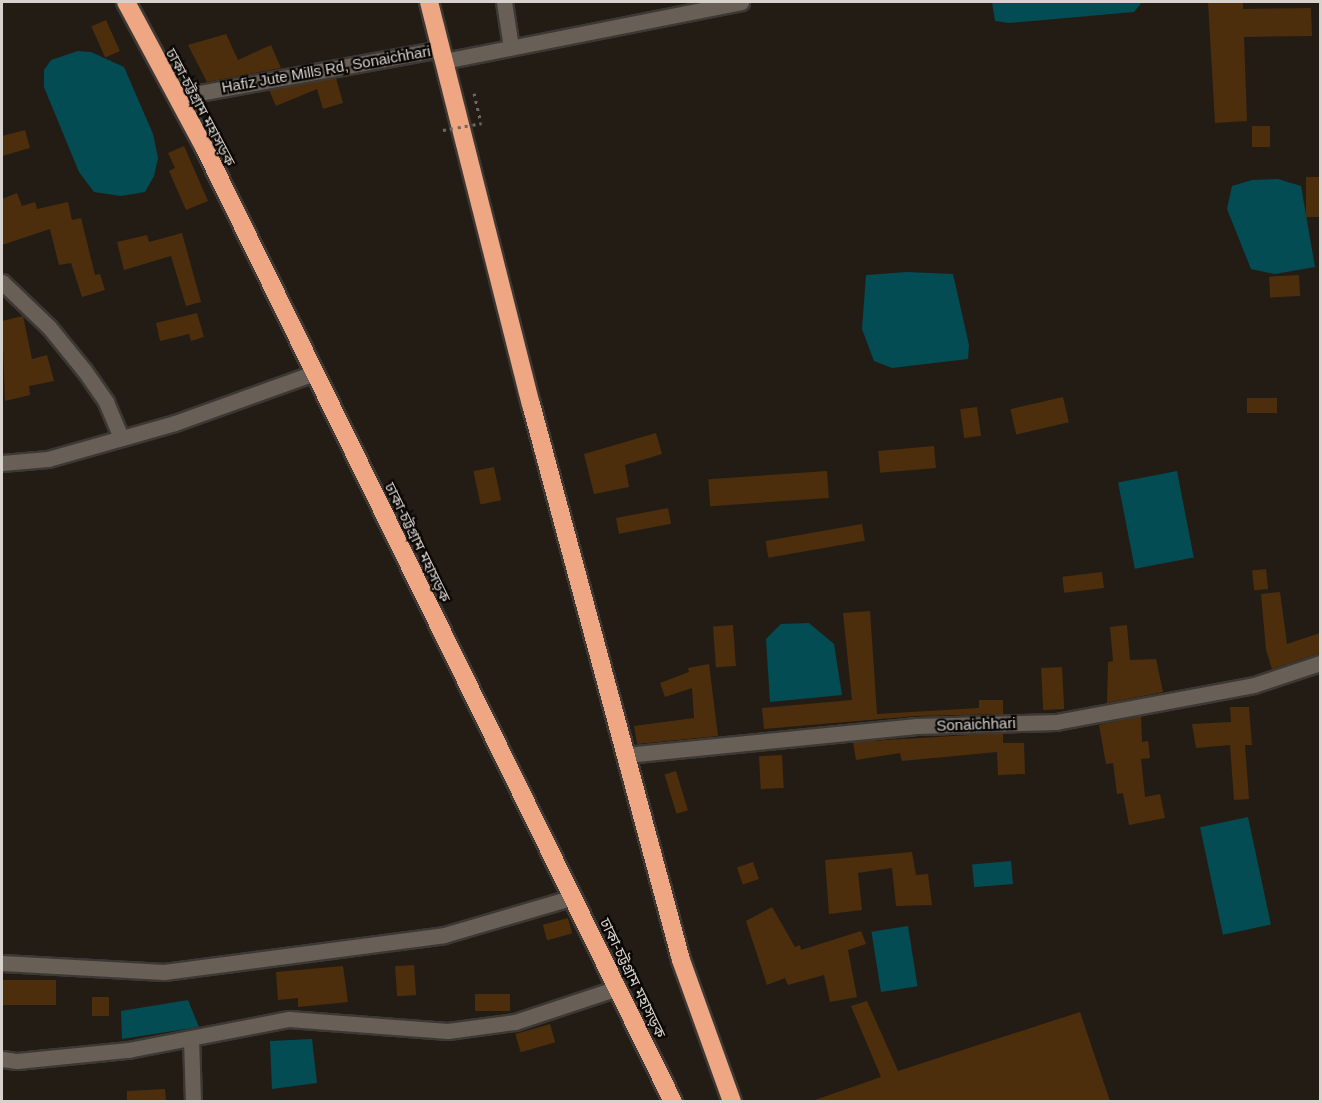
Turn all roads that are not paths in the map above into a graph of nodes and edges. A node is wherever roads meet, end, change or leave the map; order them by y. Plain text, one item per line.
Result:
1 (126, 2) edge
2 (429, 2) edge
3 (504, 2) edge
4 (741, 2) edge
5 (511, 47) junction
6 (442, 55) junction
7 (177, 97) junction
8 (2, 282) edge
9 (314, 373) junction
10 (121, 438) junction
11 (2, 463) edge
12 (1320, 663) edge
13 (626, 756) junction
14 (574, 897) junction
15 (2, 963) edge
16 (618, 988) junction
17 (191, 1038) junction
18 (2, 1059) edge
19 (193, 1101) edge
20 (673, 1101) edge
21 (732, 1101) edge

1 - 7 highway, ঢাকা-চট্টগ্রাম মহাসড়ক
2 - 6 highway
3 - 5 street
4 - 5 street, Hafiz Jute Mills Rd, Sonaichhari
5 - 6 street, Hafiz Jute Mills Rd, Sonaichhari
6 - 7 street, Hafiz Jute Mills Rd, Sonaichhari
6 - 13 highway
7 - 9 highway, ঢাকা-চট্টগ্রাম মহাসড়ক
8 - 10 street
9 - 10 street
9 - 14 highway, ঢাকা-চট্টগ্রাম মহাসড়ক
10 - 11 street
12 - 13 street, Sonaichhari
13 - 21 highway
14 - 15 street
14 - 16 highway, ঢাকা-চট্টগ্রাম মহাসড়ক
16 - 17 street
16 - 20 highway, ঢাকা-চট্টগ্রাম মহাসড়ক
17 - 18 street
17 - 19 street

